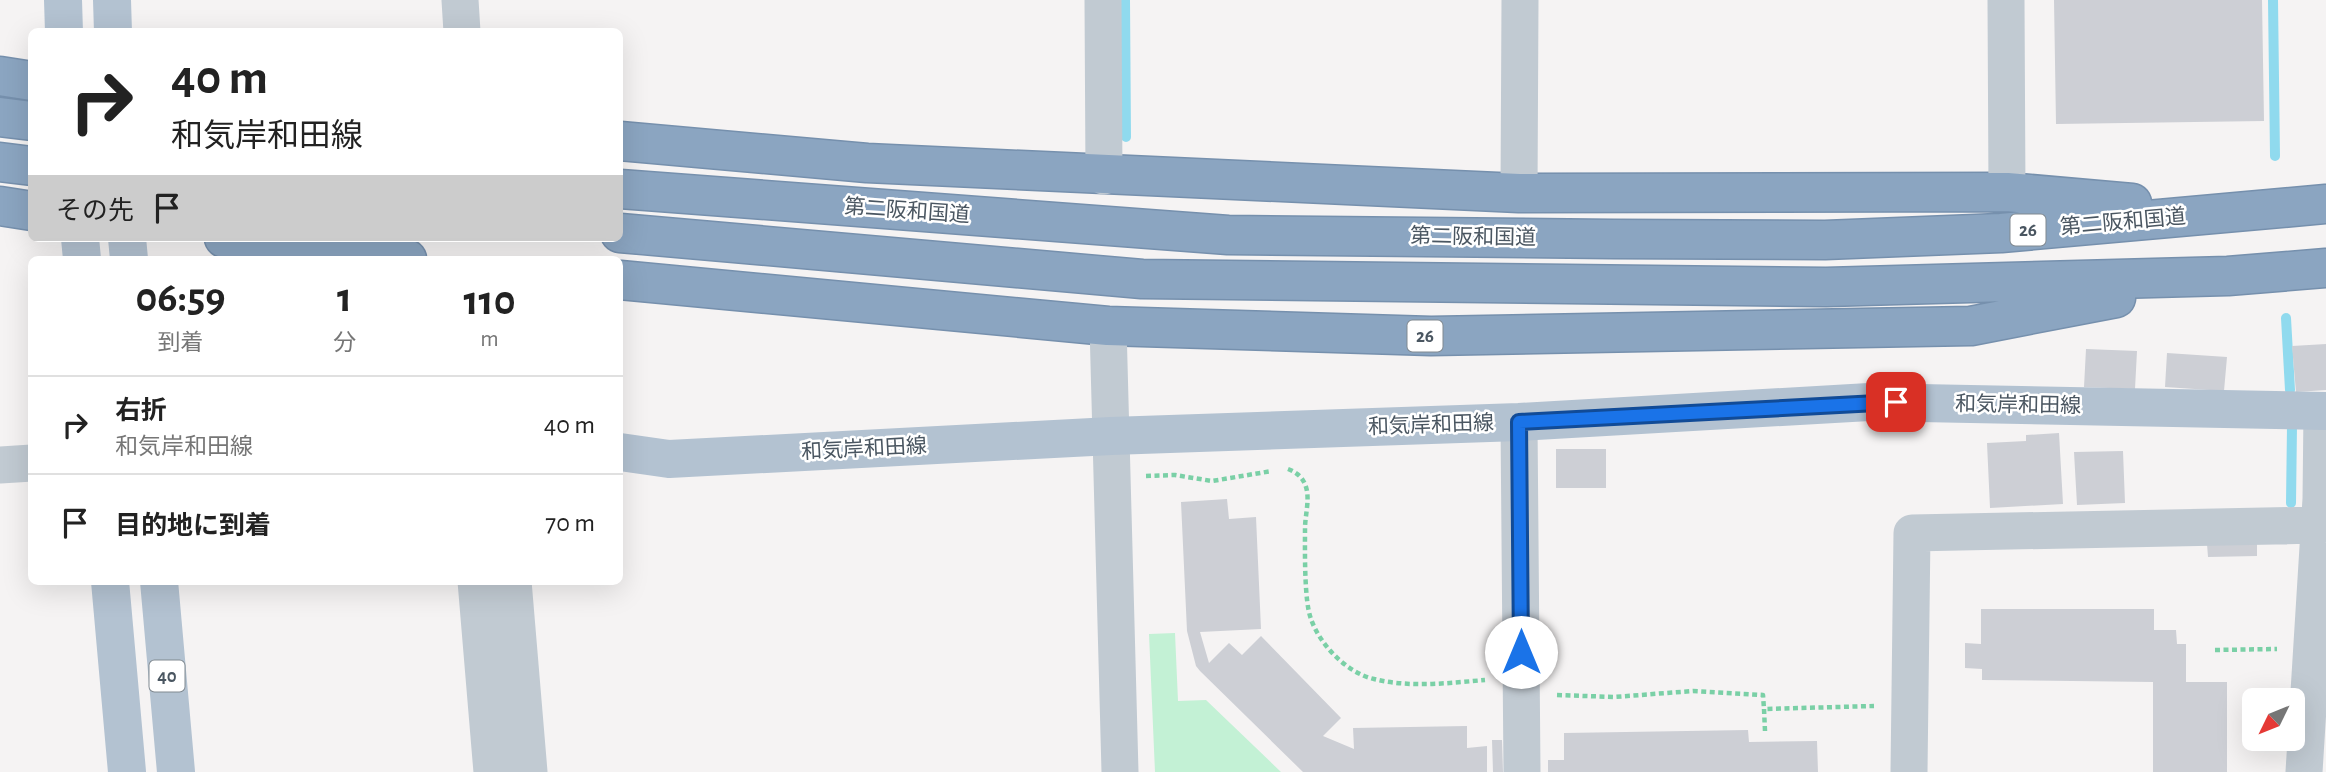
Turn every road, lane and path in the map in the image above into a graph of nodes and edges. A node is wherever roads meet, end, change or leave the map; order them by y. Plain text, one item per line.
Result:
1 (63, 0) edge
2 (112, 0) edge
3 (460, 0) edge
4 (1103, 0) edge
5 (1520, 0) edge
6 (2006, 0) edge
7 (64, 28) edge
8 (113, 28) edge
9 (462, 28) edge
10 (0, 76) edge
11 (28, 80) edge
12 (0, 117) edge
13 (28, 120) edge
14 (623, 141) edge
15 (0, 162) edge
16 (28, 166) edge
17 (1104, 176) junction
18 (623, 189) edge
19 (2007, 192) junction
20 (1519, 193) junction
21 (2326, 204) edge
22 (0, 206) edge
23 (28, 210) edge
24 (2232, 212) junction
25 (623, 233) edge
26 (259, 242) edge
27 (381, 256) edge
28 (2326, 268) edge
29 (2228, 276) junction
30 (623, 280) edge
31 (1108, 326) junction
32 (2324, 411) edge
33 (1519, 422) junction
34 (1111, 436) junction
35 (623, 452) edge
36 (28, 463) edge
37 (0, 465) edge
38 (1112, 480) junction
39 (2320, 525) junction
40 (110, 585) edge
41 (159, 585) edge
42 (476, 585) edge
43 (513, 585) edge
44 (2313, 648) junction
45 (2215, 650) dead end
46 (1521, 685) junction
47 (1910, 705) junction
48 (1764, 709) junction
49 (1765, 731) dead end
50 (127, 772) edge
51 (176, 772) edge
52 (492, 772) edge
53 (529, 772) edge
54 (1120, 772) edge
55 (1522, 772) edge
56 (1909, 772) edge
57 (2304, 772) edge

1 - 7 main road
2 - 8 main road
3 - 9 street
4 - 17 street
5 - 20 street
6 - 19 street
10 - 11 highway
12 - 13 highway
14 - 17 highway, 26
15 - 16 highway
17 - 20 highway, 26
18 - 24 highway, 第二阪和国道 / 26
19 - 20 highway, 26
19 - 24 highway, 26
21 - 24 highway, 第二阪和国道 / 26
22 - 23 highway
25 - 29 highway, 26
26 - 27 highway
28 - 29 highway, 26
29 - 31 highway, 26
30 - 31 highway, 26
31 - 34 street
32 - 33 main road, 和気岸和田線
32 - 39 street
33 - 34 main road, 和気岸和田線
33 - 46 street
34 - 35 main road, 和気岸和田線
34 - 38 street
36 - 37 street
38 - 46 path
38 - 54 street
39 - 44 street
39 - 47 street
40 - 50 main road, 40
41 - 51 main road, 40
42 - 52 street
43 - 53 street
44 - 45 path
44 - 57 street
46 - 48 path
46 - 55 street
47 - 48 path
47 - 56 street
48 - 49 path

